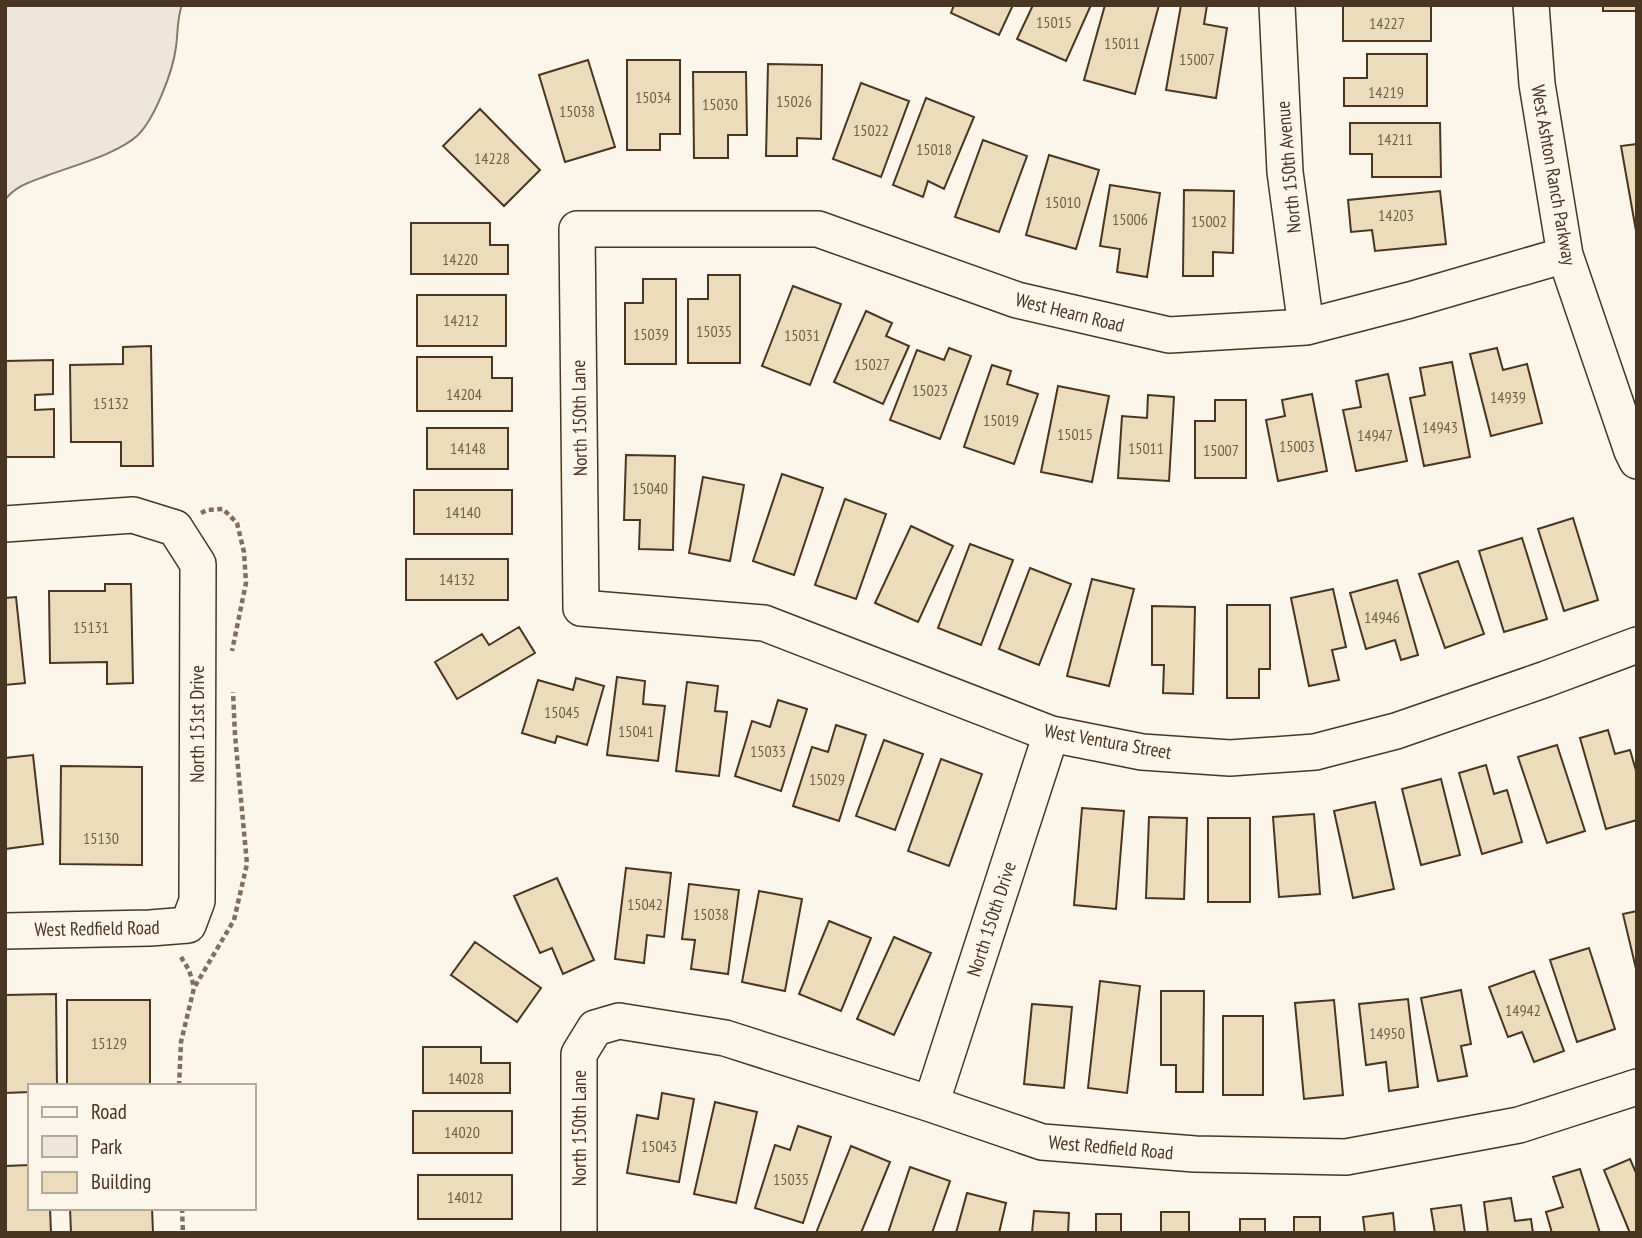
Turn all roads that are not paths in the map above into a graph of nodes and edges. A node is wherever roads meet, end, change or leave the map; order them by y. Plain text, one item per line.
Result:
1 (1277, 5) edge
2 (1531, 5) edge
3 (577, 229) joint
4 (1565, 255) junction
5 (1306, 327) junction
6 (1637, 461) edge
7 (5, 524) edge
8 (581, 608) joint
9 (1637, 645) edge
10 (1051, 734) junction
11 (188, 925) joint
12 (5, 931) edge
13 (595, 1028) joint
14 (1637, 1087) edge
15 (931, 1104) junction
16 (579, 1233) edge

1 - 5 street, North 150th Avenue
2 - 4 street, West Ashton Ranch Parkway
3 - 5 street, West Hearn Road
3 - 8 street, North 150th Lane
4 - 5 street, West Hearn Road
4 - 6 street, West Ashton Ranch Parkway
7 - 11 street, North 151st Drive
8 - 10 street, West Ventura Street
9 - 10 street, West Ventura Street
10 - 15 street, North 150th Drive
11 - 12 street, West Redfield Road
13 - 15 street, West Redfield Road
13 - 16 street, North 150th Lane
14 - 15 street, West Redfield Road

